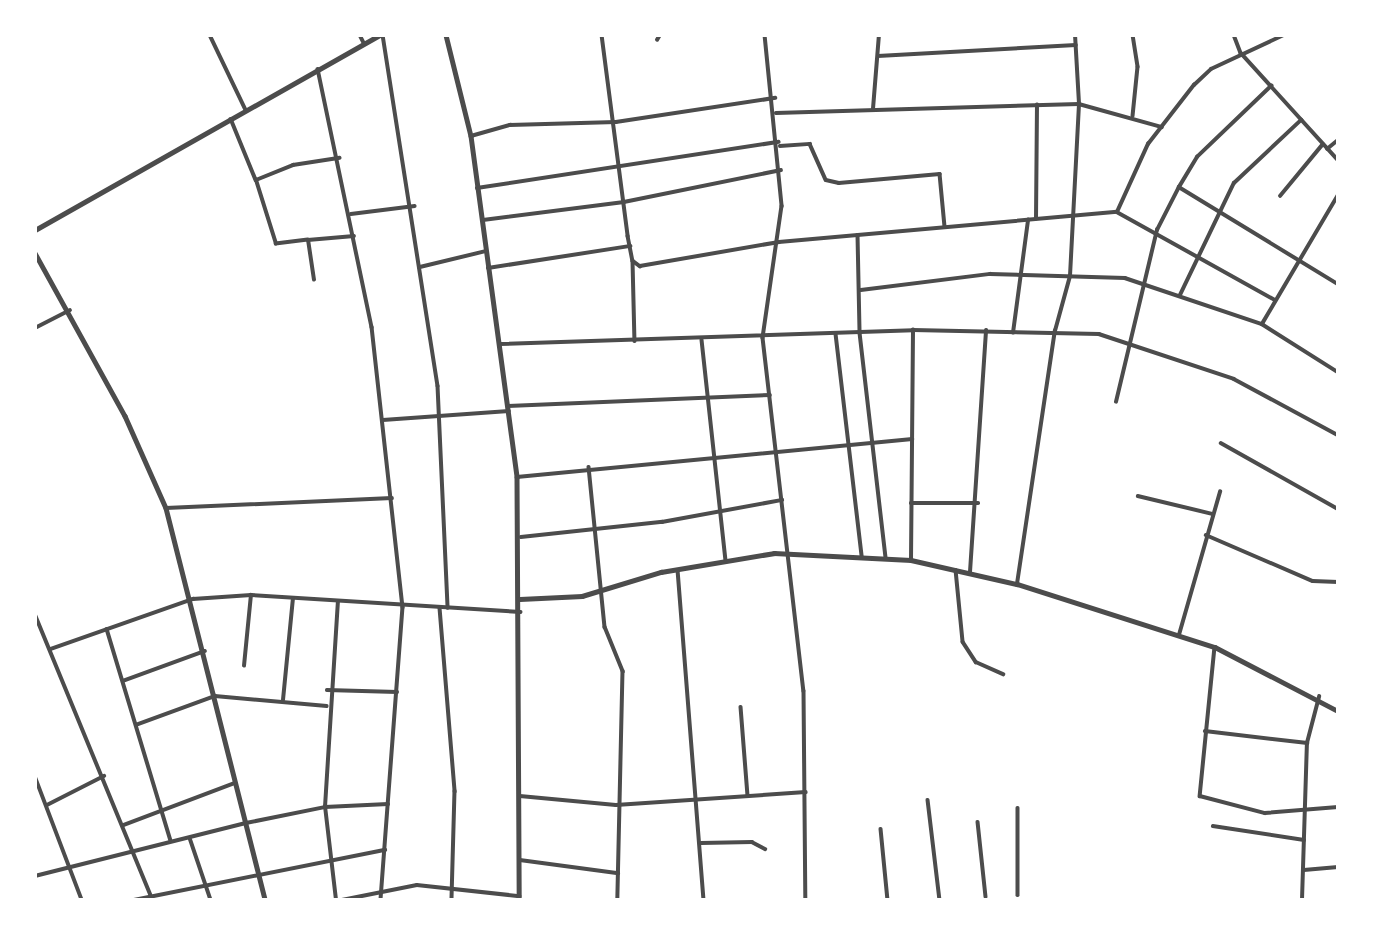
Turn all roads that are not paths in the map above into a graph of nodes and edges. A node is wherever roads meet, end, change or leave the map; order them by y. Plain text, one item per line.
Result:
1 (210, 35) edge
2 (360, 35) edge
3 (381, 35) edge
4 (446, 35) edge
5 (602, 35) edge
6 (765, 35) edge
7 (880, 35) edge
8 (1075, 35) edge
9 (1133, 35) edge
10 (1234, 35) edge
11 (1284, 35) edge
12 (364, 43) junction
13 (1076, 45) junction
14 (1241, 53) junction
15 (878, 56) junction
16 (318, 69) junction
17 (1271, 86) junction
18 (775, 98) junction
19 (1079, 104) junction
20 (1037, 105) junction
21 (873, 109) junction
22 (246, 110) junction
23 (776, 113) junction
24 (1133, 116) junction
25 (231, 118) junction
26 (1301, 120) junction
27 (616, 122) junction
28 (1162, 127) junction
29 (471, 136) junction
30 (1338, 141) edge
31 (779, 144) junction
32 (1323, 144) junction
33 (1327, 149) junction
34 (339, 158) junction
35 (1338, 160) edge
36 (621, 168) junction
37 (781, 170) junction
38 (256, 180) junction
39 (1179, 187) junction
40 (478, 188) junction
41 (1338, 195) edge
42 (1280, 196) dead end
43 (624, 202) junction
44 (415, 206) junction
45 (1218, 210) junction
46 (1116, 212) junction
47 (350, 214) junction
48 (1072, 215) junction
49 (1036, 219) junction
50 (483, 220) junction
51 (1028, 220) junction
52 (945, 227) junction
53 (35, 230) edge
54 (1157, 230) junction
55 (858, 235) junction
56 (354, 236) junction
57 (308, 240) junction
58 (779, 242) junction
59 (630, 246) junction
60 (486, 251) junction
61 (35, 253) edge
62 (1197, 254) junction
63 (1298, 256) junction
64 (633, 261) junction
65 (420, 267) junction
66 (488, 268) junction
67 (1019, 276) junction
68 (1070, 276) junction
69 (314, 280) dead end
70 (1338, 284) edge
71 (1149, 285) junction
72 (861, 290) junction
73 (1180, 295) junction
74 (1275, 300) junction
75 (70, 310) junction
76 (1262, 324) junction
77 (35, 328) edge
78 (913, 330) junction
79 (986, 331) junction
80 (1055, 331) junction
81 (860, 333) junction
82 (1013, 333) junction
83 (836, 334) junction
84 (763, 338) junction
85 (702, 340) junction
86 (635, 341) junction
87 (500, 344) junction
88 (1134, 345) junction
89 (1338, 372) edge
90 (770, 395) junction
91 (708, 399) junction
92 (1116, 402) dead end
93 (508, 409) junction
94 (440, 415) junction
95 (383, 420) junction
96 (1338, 435) edge
97 (912, 439) junction
98 (1221, 443) dead end
99 (873, 444) junction
100 (851, 446) junction
101 (780, 450) junction
102 (713, 454) junction
103 (589, 467) junction
104 (517, 477) junction
105 (1220, 492) dead end
106 (1138, 496) dead end
107 (392, 498) junction
108 (783, 500) junction
109 (911, 503) junction
110 (978, 503) junction
111 (166, 508) junction
112 (1338, 509) edge
113 (718, 511) junction
114 (1213, 514) junction
115 (593, 528) junction
116 (1206, 535) junction
117 (521, 537) junction
118 (785, 552) junction
119 (862, 557) junction
120 (886, 558) junction
121 (911, 560) junction
122 (726, 561) junction
123 (678, 570) junction
124 (956, 570) junction
125 (970, 572) junction
126 (1338, 582) edge
127 (1017, 584) junction
128 (599, 592) junction
129 (251, 595) junction
130 (293, 598) junction
131 (193, 599) junction
132 (520, 599) junction
133 (338, 602) junction
134 (403, 607) junction
135 (440, 608) junction
136 (449, 608) junction
137 (520, 612) junction
138 (35, 614) edge
139 (107, 629) junction
140 (1179, 635) junction
141 (1215, 647) junction
142 (51, 649) junction
143 (205, 651) junction
144 (244, 666) dead end
145 (1003, 674) dead end
146 (123, 681) junction
147 (327, 690) junction
148 (397, 692) junction
149 (215, 696) junction
150 (1319, 697) junction
151 (283, 700) junction
152 (327, 706) junction
153 (741, 707) dead end
154 (1338, 711) edge
155 (136, 725) junction
156 (1205, 730) junction
157 (1307, 743) junction
158 (35, 776) edge
159 (104, 776) junction
160 (237, 782) junction
161 (806, 792) junction
162 (520, 796) junction
163 (748, 796) junction
164 (697, 800) junction
165 (928, 800) dead end
166 (388, 804) junction
167 (47, 805) junction
168 (620, 805) junction
169 (325, 807) junction
170 (1338, 807) edge
171 (1018, 808) dead end
172 (162, 809) junction
173 (1305, 813) junction
174 (978, 822) dead end
175 (246, 823) junction
176 (124, 825) junction
177 (1213, 826) dead end
178 (881, 829) dead end
179 (190, 838) junction
180 (1304, 840) junction
181 (172, 842) junction
182 (701, 843) junction
183 (765, 849) dead end
184 (134, 850) junction
185 (385, 850) junction
186 (332, 855) junction
187 (520, 860) junction
188 (71, 866) junction
189 (1338, 867) edge
190 (1304, 870) junction
191 (258, 872) junction
192 (618, 873) junction
193 (35, 876) edge
194 (205, 884) junction
195 (452, 889) junction
196 (382, 891) junction
197 (1018, 895) junction
198 (986, 897) junction
199 (152, 898) edge
200 (519, 898) edge
201 (1008, 898) edge
202 (82, 900) edge
203 (134, 900) edge
204 (211, 900) edge
205 (265, 900) edge
206 (336, 900) edge
207 (342, 900) edge
208 (381, 900) edge
209 (452, 900) edge
210 (618, 900) edge
211 (704, 900) edge
212 (806, 900) edge
213 (888, 900) edge
214 (940, 900) edge
215 (948, 900) edge
216 (1082, 900) edge
217 (1302, 900) edge

1 - 22 street
2 - 12 street
3 - 12 street
3 - 44 street
4 - 29 street
5 - 27 street
6 - 18 street
7 - 15 street
8 - 13 street
9 - 24 street
10 - 14 street
11 - 14 street
12 - 16 street
13 - 15 street
13 - 19 street
14 - 17 street
14 - 28 street
15 - 21 street
16 - 22 street
16 - 34 street
17 - 26 street
17 - 39 street
18 - 23 street
18 - 27 street
19 - 20 street
19 - 24 street
19 - 48 street
20 - 21 street
20 - 49 street
21 - 23 street
22 - 25 street
23 - 31 street
24 - 28 street
25 - 38 street
25 - 53 street
26 - 32 street
26 - 45 street
27 - 29 street
27 - 36 street
28 - 46 street
29 - 40 street
30 - 33 street
31 - 36 street
31 - 37 street
31 - 52 street
32 - 33 street
32 - 42 street
33 - 35 street
34 - 38 street
34 - 47 street
36 - 40 street
36 - 43 street
37 - 43 street
37 - 58 street
38 - 57 street
39 - 45 street
39 - 54 street
40 - 50 street
41 - 63 street
43 - 50 street
43 - 59 street
44 - 47 street
44 - 65 street
45 - 62 street
45 - 63 street
46 - 48 street
46 - 54 street
47 - 56 street
48 - 49 street
48 - 68 street
49 - 51 street
50 - 60 street
51 - 52 street
51 - 67 street
52 - 55 street
54 - 62 street
54 - 71 street
55 - 58 street
55 - 72 street
56 - 57 street
56 - 95 street
57 - 69 street
58 - 64 street
58 - 84 street
59 - 64 street
59 - 66 street
60 - 65 street
60 - 66 street
61 - 75 street
62 - 73 street
62 - 74 street
63 - 70 street
63 - 74 street
64 - 86 street
65 - 94 street
66 - 87 street
67 - 68 street
67 - 72 street
67 - 82 street
68 - 71 street
68 - 80 street
71 - 73 street
71 - 88 street
72 - 81 street
73 - 76 street
74 - 76 street
75 - 77 street
75 - 111 street
76 - 89 street
78 - 79 street
78 - 81 street
78 - 97 street
79 - 82 street
79 - 110 street
80 - 82 street
80 - 88 street
80 - 127 street
81 - 83 street
81 - 99 street
83 - 84 street
83 - 100 street
84 - 85 street
84 - 90 street
85 - 86 street
85 - 91 street
86 - 87 street
87 - 93 street
88 - 92 street
88 - 96 street
90 - 91 street
90 - 101 street
91 - 93 street
91 - 102 street
93 - 94 street
93 - 104 street
94 - 95 street
94 - 136 street
95 - 107 street
97 - 99 street
97 - 109 street
98 - 112 street
99 - 100 street
99 - 120 street
100 - 101 street
100 - 119 street
101 - 102 street
101 - 108 street
102 - 103 street
102 - 113 street
103 - 104 street
103 - 115 street
104 - 117 street
105 - 114 street
106 - 114 street
107 - 111 street
107 - 134 street
108 - 113 street
108 - 118 street
109 - 110 street
109 - 121 street
110 - 125 street
111 - 131 street
113 - 115 street
113 - 122 street
114 - 116 street
115 - 117 street
115 - 128 street
116 - 126 street
116 - 140 street
117 - 132 street
118 - 119 street
118 - 122 street
118 - 161 street
119 - 120 street
120 - 121 street
121 - 124 street
122 - 123 street
123 - 128 street
123 - 164 street
124 - 125 street
124 - 145 street
125 - 127 street
127 - 140 street
128 - 132 street
128 - 168 street
129 - 130 street
129 - 131 street
129 - 144 street
130 - 133 street
130 - 151 street
131 - 139 street
131 - 143 street
132 - 137 street
133 - 134 street
133 - 147 street
134 - 135 street
134 - 148 street
135 - 136 street
135 - 195 street
136 - 137 street
137 - 162 street
138 - 142 street
139 - 142 street
139 - 146 street
140 - 141 street
141 - 150 street
141 - 156 street
142 - 159 street
143 - 146 street
143 - 149 street
146 - 155 street
147 - 148 street
147 - 152 street
148 - 166 street
149 - 151 street
149 - 155 street
149 - 160 street
150 - 154 street
150 - 157 street
151 - 152 street
152 - 169 street
153 - 163 street
155 - 172 street
156 - 157 street
156 - 173 street
157 - 173 street
158 - 167 street
159 - 167 street
159 - 176 street
160 - 172 street
160 - 175 street
161 - 163 street
161 - 212 street
162 - 168 street
162 - 187 street
163 - 164 street
164 - 168 street
164 - 182 street
165 - 214 street
166 - 169 street
166 - 185 street
167 - 188 street
168 - 192 street
169 - 175 street
169 - 186 street
170 - 173 street
171 - 197 street
172 - 176 street
172 - 181 street
173 - 180 street
174 - 198 street
175 - 179 street
175 - 191 street
176 - 184 street
177 - 180 street
178 - 213 street
179 - 181 street
179 - 194 street
180 - 190 street
181 - 184 street
182 - 183 street
182 - 211 street
184 - 188 street
184 - 199 street
185 - 186 street
185 - 196 street
186 - 191 street
186 - 206 street
187 - 192 street
187 - 200 street
188 - 193 street
188 - 202 street
189 - 190 street
190 - 217 street
191 - 194 street
191 - 205 street
192 - 210 street
194 - 199 street
194 - 204 street
195 - 196 street
195 - 200 street
195 - 209 street
196 - 207 street
196 - 208 street
197 - 201 street
197 - 216 street
198 - 201 street
198 - 215 street
199 - 203 street

